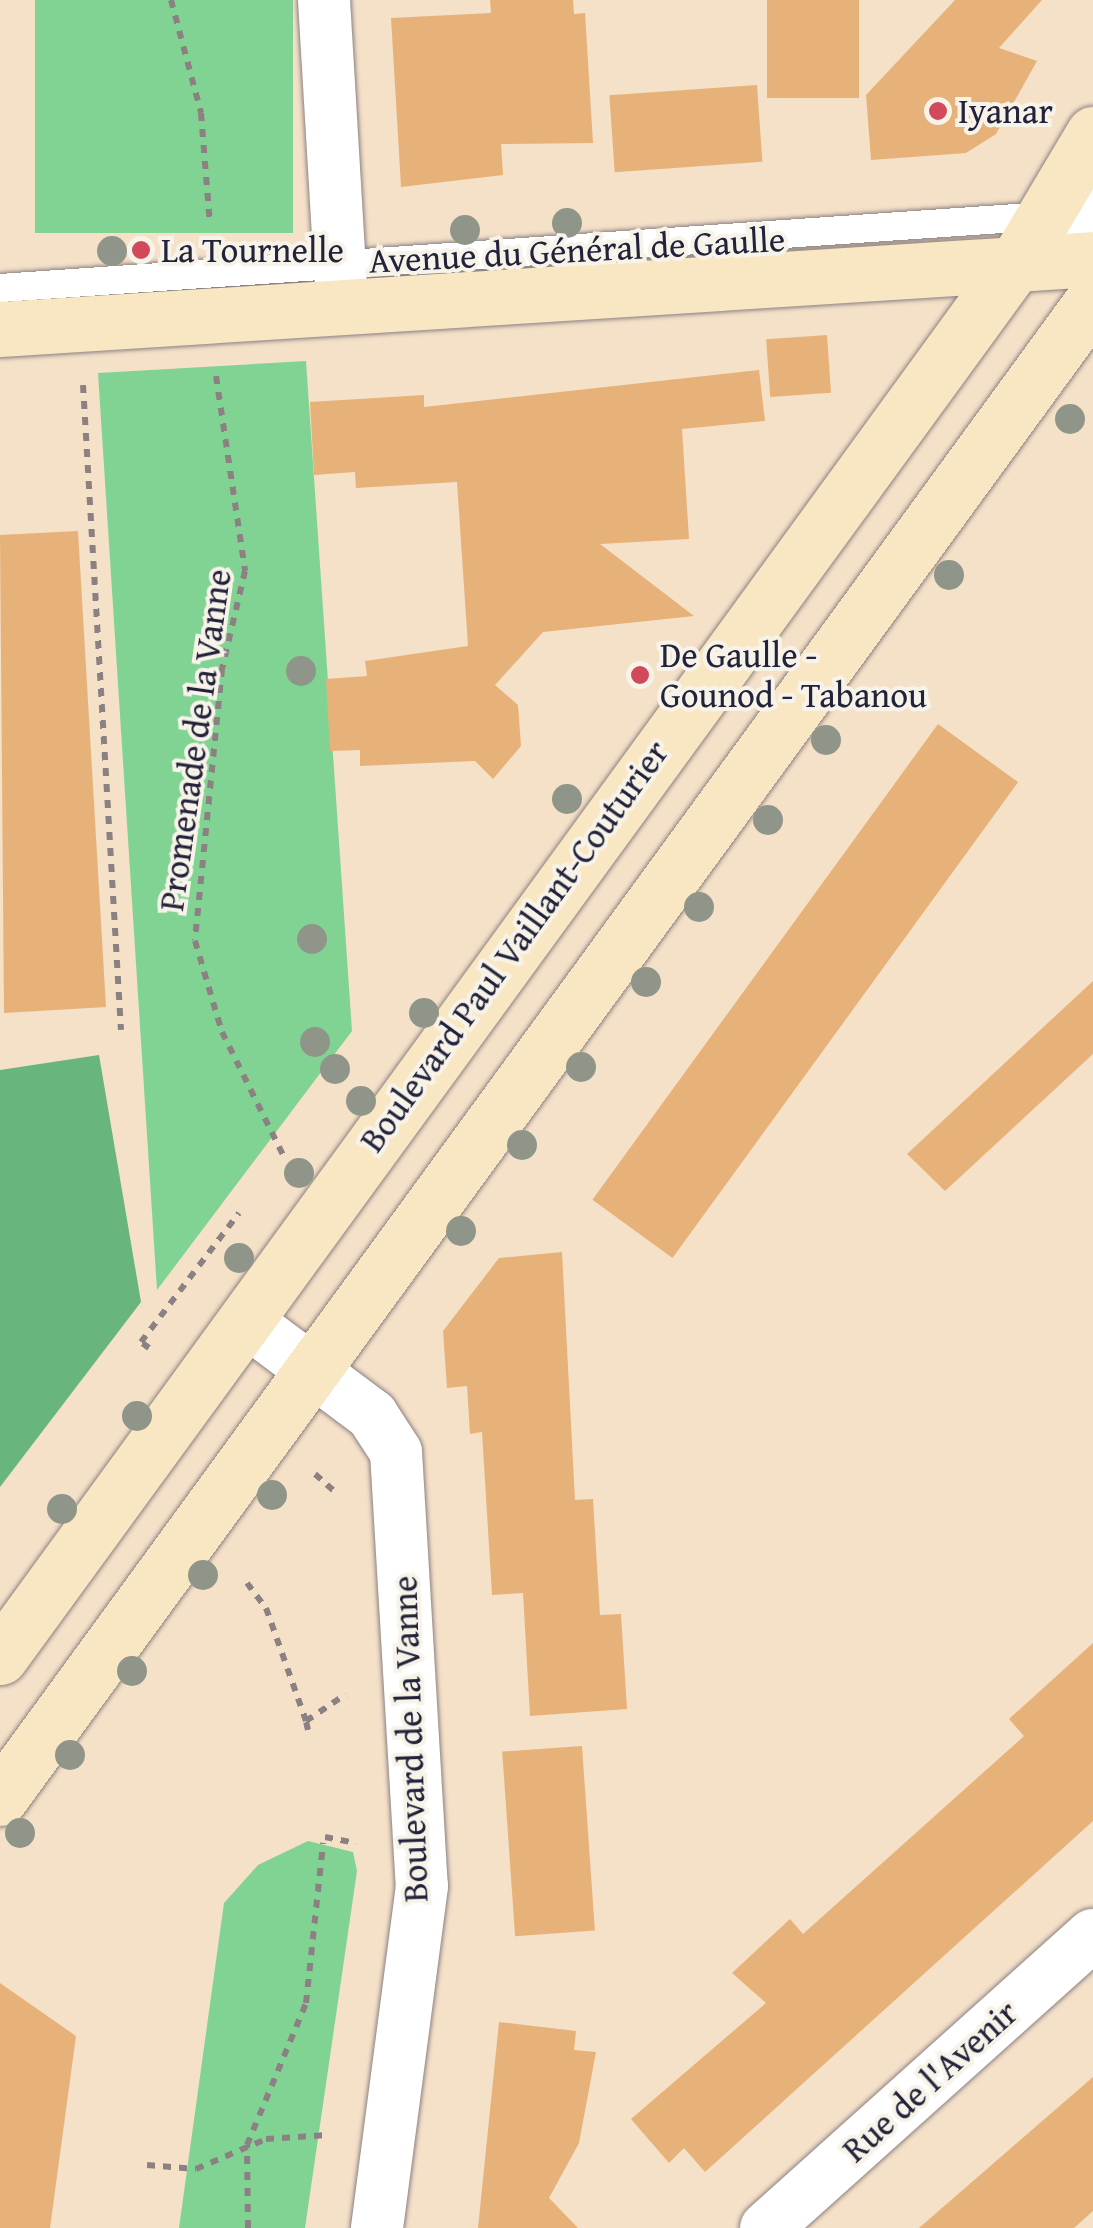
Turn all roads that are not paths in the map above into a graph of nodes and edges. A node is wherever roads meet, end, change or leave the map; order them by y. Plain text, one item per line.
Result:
1 (324, 0) edge
2 (1093, 134) edge
3 (1070, 213) edge
4 (1093, 259) edge
5 (1018, 260) junction
6 (340, 286) junction
7 (0, 288) edge
8 (1093, 300) edge
9 (0, 329) edge
10 (245, 1320) junction
11 (309, 1368) junction
12 (0, 1657) edge
13 (0, 1798) edge
14 (1093, 1935) edge
15 (377, 2228) edge
16 (766, 2228) edge

1 - 6 street
2 - 3 main road, Boulevard Paul Vaillant-Couturier
3 - 5 main road, Boulevard Paul Vaillant-Couturier
3 - 6 lane, Avenue du Général de Gaulle
4 - 5 main road, Avenue du Général de Gaulle
5 - 6 main road, Avenue du Général de Gaulle
5 - 10 main road, Boulevard Paul Vaillant-Couturier
6 - 7 lane, Avenue du Général de Gaulle
6 - 9 main road, Avenue du Général de Gaulle
8 - 11 main road
10 - 11 street, Boulevard de la Vanne
10 - 12 main road, Boulevard Paul Vaillant-Couturier
11 - 13 main road
11 - 15 street, Boulevard de la Vanne
14 - 16 street, Rue de l'Avenir

